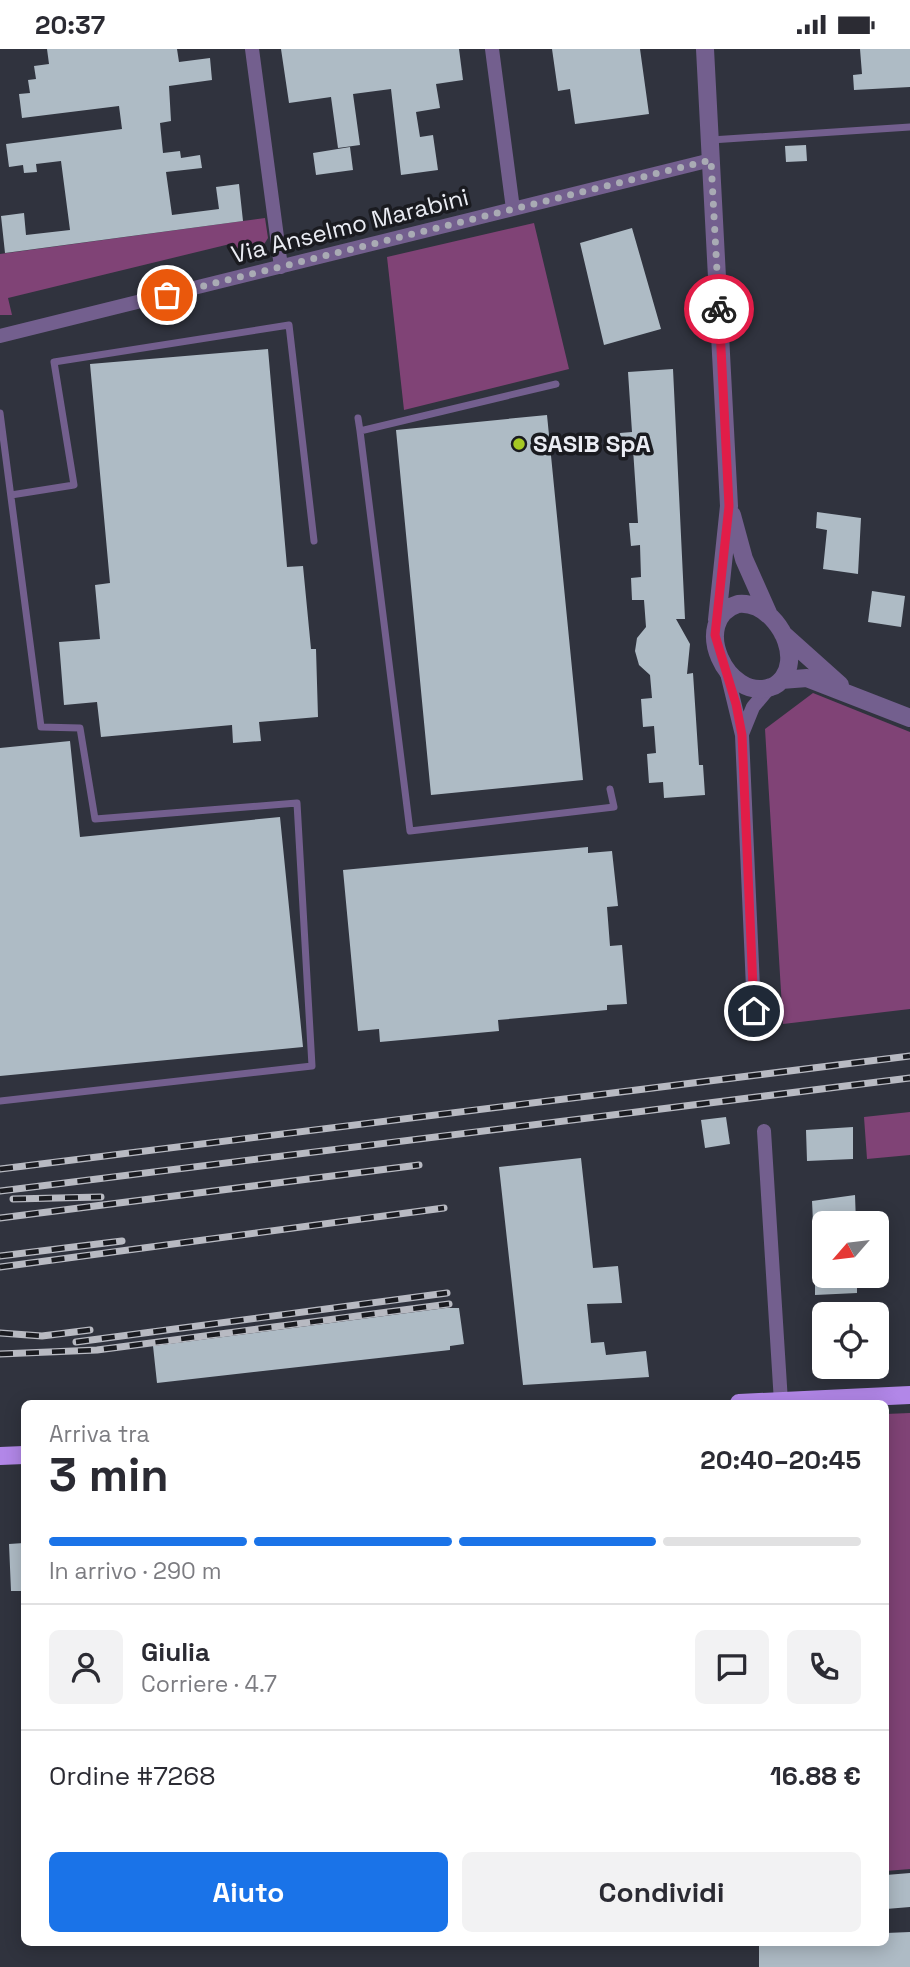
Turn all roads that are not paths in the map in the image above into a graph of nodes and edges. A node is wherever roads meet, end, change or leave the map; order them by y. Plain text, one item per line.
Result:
1 (252, 49) edge
2 (492, 49) edge
3 (705, 49) edge
4 (910, 127) edge
5 (710, 141) junction
6 (711, 160) junction
7 (513, 209) junction
8 (281, 267) junction
9 (0, 336) edge
10 (556, 384) dead end
11 (0, 413) edge
12 (358, 418) dead end
13 (360, 431) junction
14 (11, 495) junction
15 (729, 506) junction
16 (314, 541) dead end
17 (768, 613) junction
18 (717, 619) junction
19 (782, 634) junction
20 (726, 668) junction
21 (775, 684) junction
22 (845, 690) junction
23 (910, 718) edge
24 (742, 735) junction
25 (610, 789) dead end
26 (754, 1011) dead end
27 (0, 1101) edge
28 (764, 1131) dead end
29 (910, 1395) edge
30 (782, 1400) edge
31 (819, 1400) edge
32 (21, 1455) edge
33 (0, 1456) edge

1 - 8 street
2 - 7 street
3 - 5 street
4 - 5 lane
5 - 6 street
6 - 7 street, Via Anselmo Marabini
6 - 15 street
7 - 8 street, Via Anselmo Marabini
8 - 9 street, Via Anselmo Marabini
10 - 13 lane
11 - 14 lane
12 - 13 lane
13 - 25 lane
14 - 16 lane
14 - 27 lane
15 - 17 street
15 - 18 street
17 - 18 street
17 - 19 street
18 - 20 street
19 - 21 street
19 - 22 street
20 - 21 street
20 - 24 street
21 - 22 street
21 - 24 street
22 - 23 street
24 - 26 street
28 - 30 street
29 - 31 main road
32 - 33 main road

